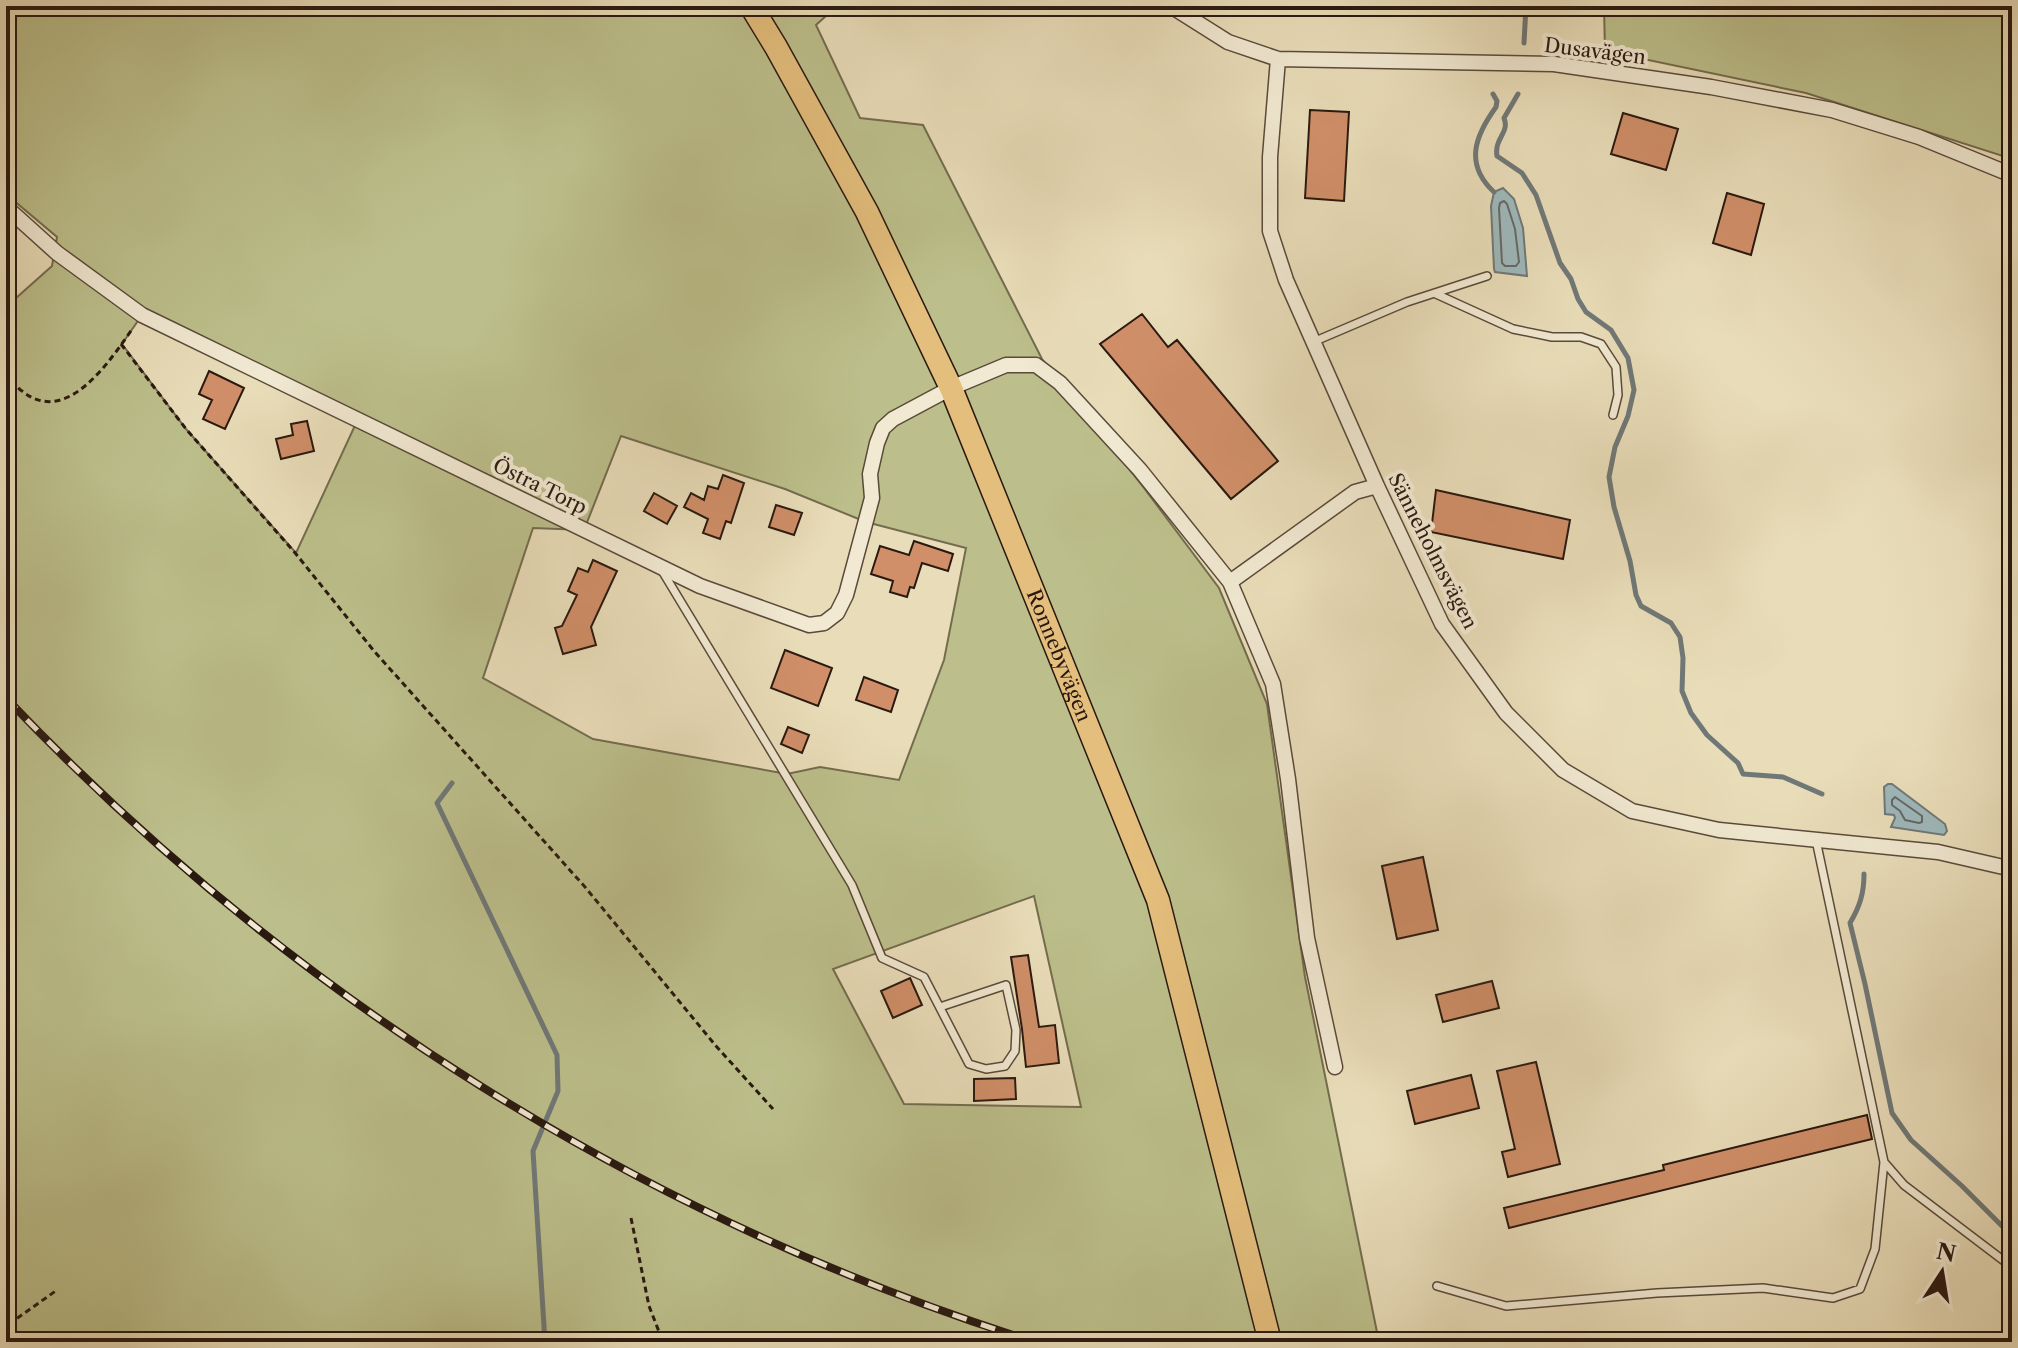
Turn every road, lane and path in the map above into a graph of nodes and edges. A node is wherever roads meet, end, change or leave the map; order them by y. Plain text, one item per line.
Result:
1 (751, 6) edge
2 (1171, 6) edge
3 (1278, 59) junction
4 (2012, 175) edge
5 (6, 207) edge
6 (1487, 276) dead end
7 (1436, 294) junction
8 (142, 315) junction
9 (1313, 342) junction
10 (121, 344) junction
11 (6, 372) edge
12 (951, 388) junction
13 (1613, 415) dead end
14 (1377, 486) junction
15 (658, 564) junction
16 (1230, 582) junction
17 (1816, 840) junction
18 (2012, 869) edge
19 (940, 1007) junction
20 (1335, 1067) dead end
21 (773, 1109) dead end
22 (1884, 1162) junction
23 (631, 1218) dead end
24 (2012, 1267) edge
25 (1437, 1286) dead end
26 (57, 1290) dead end
27 (7, 1323) edge
28 (27, 1342) edge
29 (663, 1342) edge
30 (1270, 1342) edge

1 - 12 main road, Ronnebyvägen
2 - 3 street, Dusavägen
3 - 4 street, Dusavägen
3 - 9 street, Sänneholmsvägen
5 - 8 street, Östra Torp
6 - 7 lane
7 - 9 lane
7 - 13 lane
8 - 10 path
8 - 15 street, Östra Torp
9 - 14 street, Sänneholmsvägen
10 - 11 path
10 - 21 path
12 - 15 street, Östra Torp
12 - 16 street, Östra Torp
12 - 30 main road, Ronnebyvägen
14 - 16 street
14 - 17 street, Sänneholmsvägen
15 - 19 lane
16 - 20 street, Östra Torp
17 - 18 street, Sänneholmsvägen
17 - 22 lane
19 - 19 lane
22 - 24 lane
22 - 25 lane
23 - 29 path
26 - 27 path
27 - 28 path

